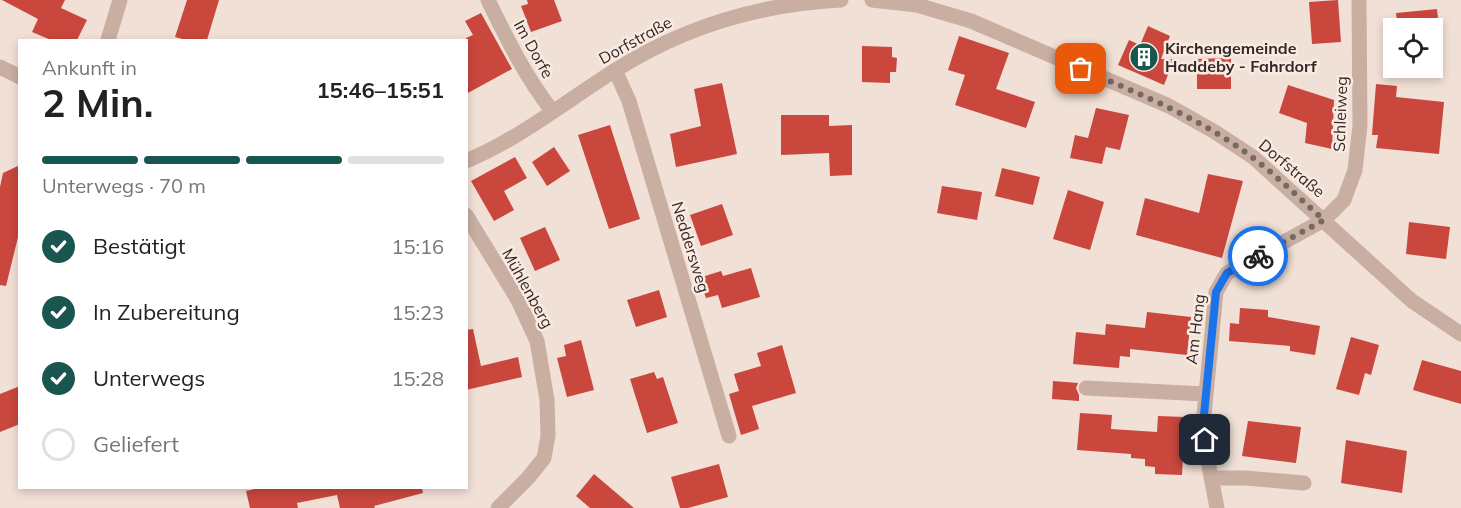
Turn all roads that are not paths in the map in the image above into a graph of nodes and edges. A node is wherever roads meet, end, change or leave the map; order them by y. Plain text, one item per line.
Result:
1 (120, 0) edge
2 (488, 0) edge
3 (841, 0) edge
4 (872, 0) edge
5 (1359, 0) edge
6 (810, 1) edge
7 (108, 39) edge
8 (0, 67) edge
9 (615, 70) junction
10 (18, 75) edge
11 (553, 112) junction
12 (468, 160) edge
13 (468, 218) edge
14 (1324, 220) junction
15 (1461, 334) edge
16 (1086, 388) dead end
17 (1206, 394) junction
18 (729, 436) dead end
19 (1211, 478) junction
20 (1304, 483) dead end
21 (498, 508) edge
22 (1217, 508) edge

1 - 7 street
2 - 11 street, Im Dorfe
3 - 6 street, Dorfstraße
4 - 14 street, Dorfstraße
5 - 14 street, Schleiweg
6 - 9 street, Dorfstraße
8 - 10 street
9 - 11 street, Dorfstraße
9 - 18 street, Neddersweg
11 - 12 street, Dorfstraße
13 - 21 street, Mühlenberg
14 - 15 street, Dorfstraße
14 - 17 street, Am Hang
16 - 17 street
17 - 19 street, Am Hang
19 - 20 street
19 - 22 street, Am Hang

